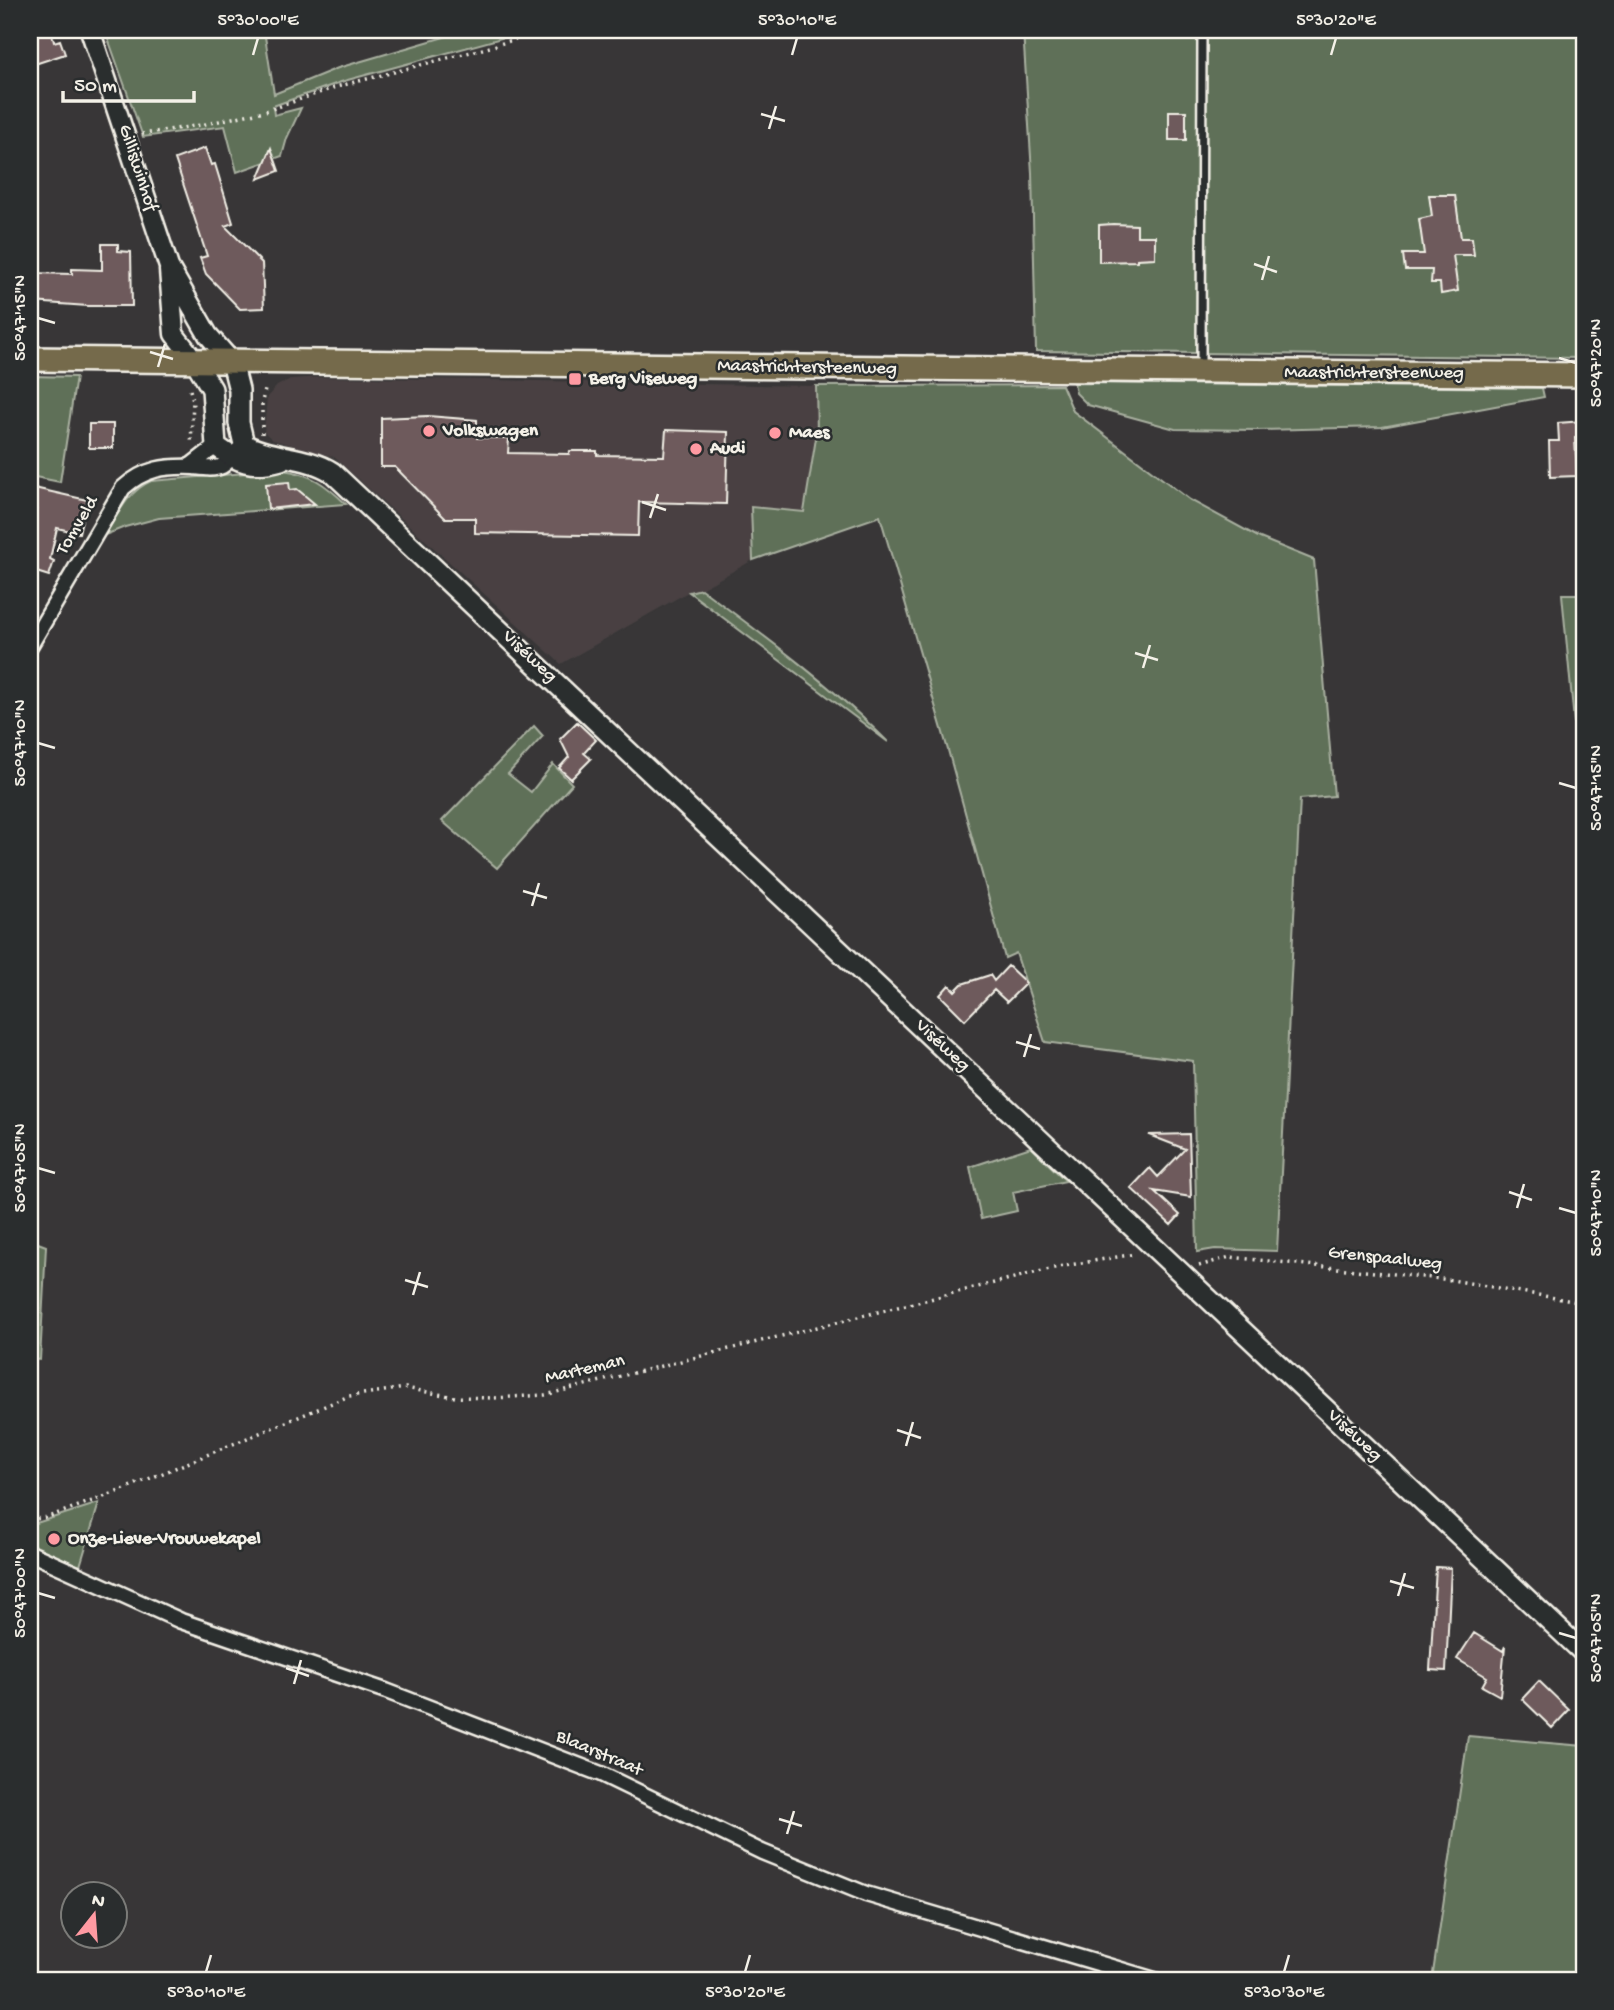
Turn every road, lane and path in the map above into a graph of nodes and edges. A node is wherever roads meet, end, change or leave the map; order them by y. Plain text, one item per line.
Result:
1 (89, 30) edge
2 (545, 30) edge
3 (1202, 30) edge
4 (126, 136) junction
5 (169, 267) junction
6 (30, 359) edge
7 (195, 362) junction
8 (232, 362) junction
9 (1201, 372) junction
10 (1584, 374) edge
11 (275, 383) dead end
12 (190, 388) dead end
13 (230, 449) junction
14 (189, 467) junction
15 (30, 646) edge
16 (1158, 1250) junction
17 (1186, 1277) junction
18 (1584, 1303) edge
19 (30, 1520) edge
20 (30, 1553) edge
21 (1584, 1653) edge
22 (1155, 1980) edge

1 - 4 street, Gilliswinhof
2 - 4 path
3 - 9 lane
4 - 5 street, Gilliswinhof
5 - 7 street, Gilliswinhof
5 - 8 street, Gilliswinhof
6 - 7 main road, Maastrichtersteenweg
7 - 8 main road, Maastrichtersteenweg
7 - 13 main road, Gilliswinhof
8 - 9 main road, Maastrichtersteenweg
8 - 13 main road
9 - 10 main road, Maastrichtersteenweg
11 - 13 path
12 - 14 path
13 - 14 street
13 - 16 main road, Viséweg
14 - 15 street, Tomveld
16 - 17 main road, Viséweg
16 - 19 path, Marteman
17 - 18 path, Grenspaalweg
17 - 21 main road, Viséweg
20 - 22 street, Blaarstraat

